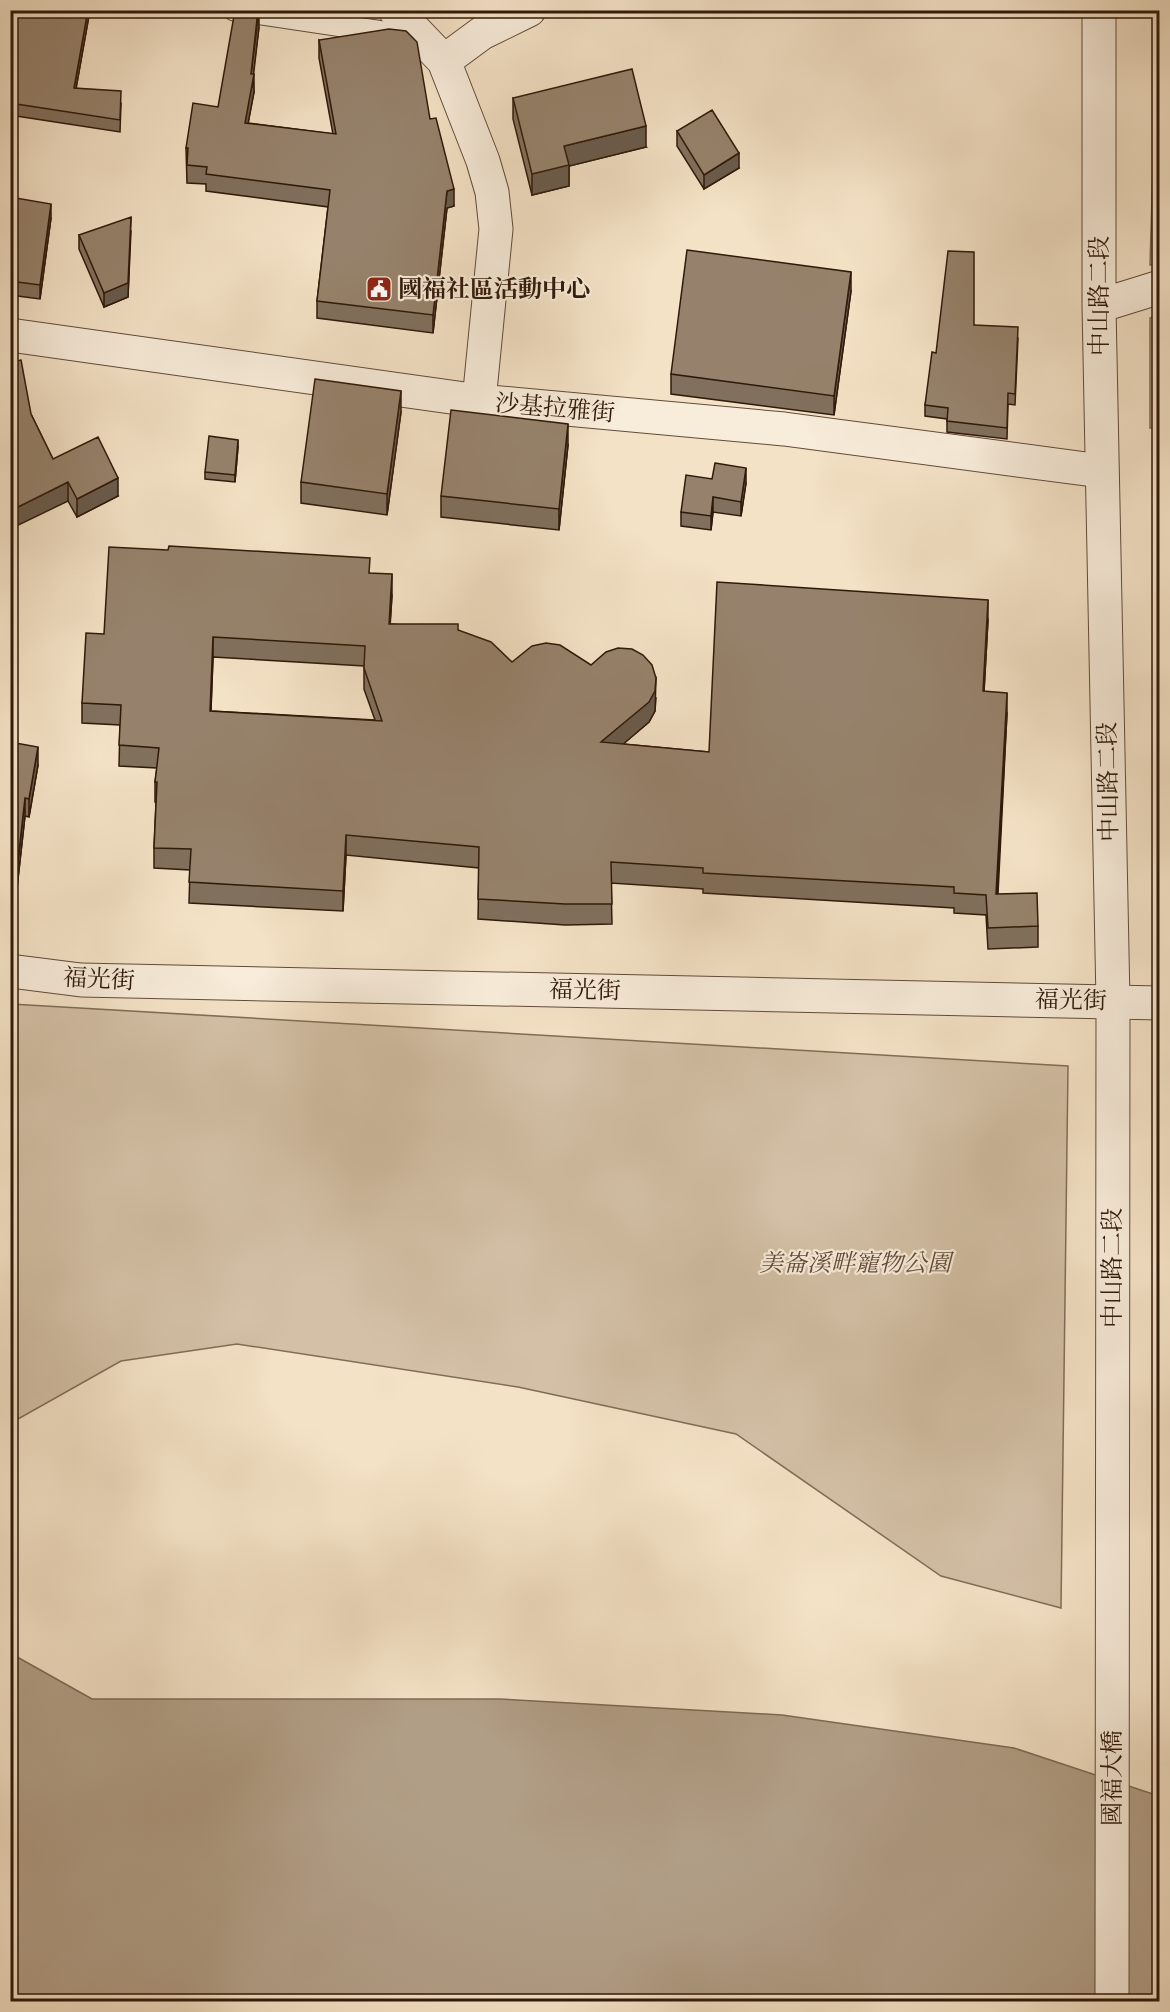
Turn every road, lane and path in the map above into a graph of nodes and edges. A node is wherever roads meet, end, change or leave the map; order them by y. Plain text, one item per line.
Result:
1 (234, 10) edge
2 (395, 10) edge
3 (529, 10) edge
4 (1100, 10) edge
5 (433, 50) junction
6 (1160, 287) edge
7 (1098, 306) junction
8 (10, 335) edge
9 (479, 401) junction
10 (1101, 471) junction
11 (10, 971) edge
12 (1113, 1001) junction
13 (1160, 1003) edge
14 (1111, 1554) joint
15 (1112, 2001) edge

1 - 5 lane
2 - 5 street
3 - 5 street
4 - 7 street, 中山路二段
5 - 9 street
6 - 7 street
7 - 10 street, 中山路二段
8 - 9 street, 沙基拉雅街
9 - 10 street, 沙基拉雅街
10 - 12 street, 中山路二段
11 - 12 street, 福光街
12 - 13 street, 福光街
12 - 14 street, 中山路二段
14 - 15 street, 國福大橋

